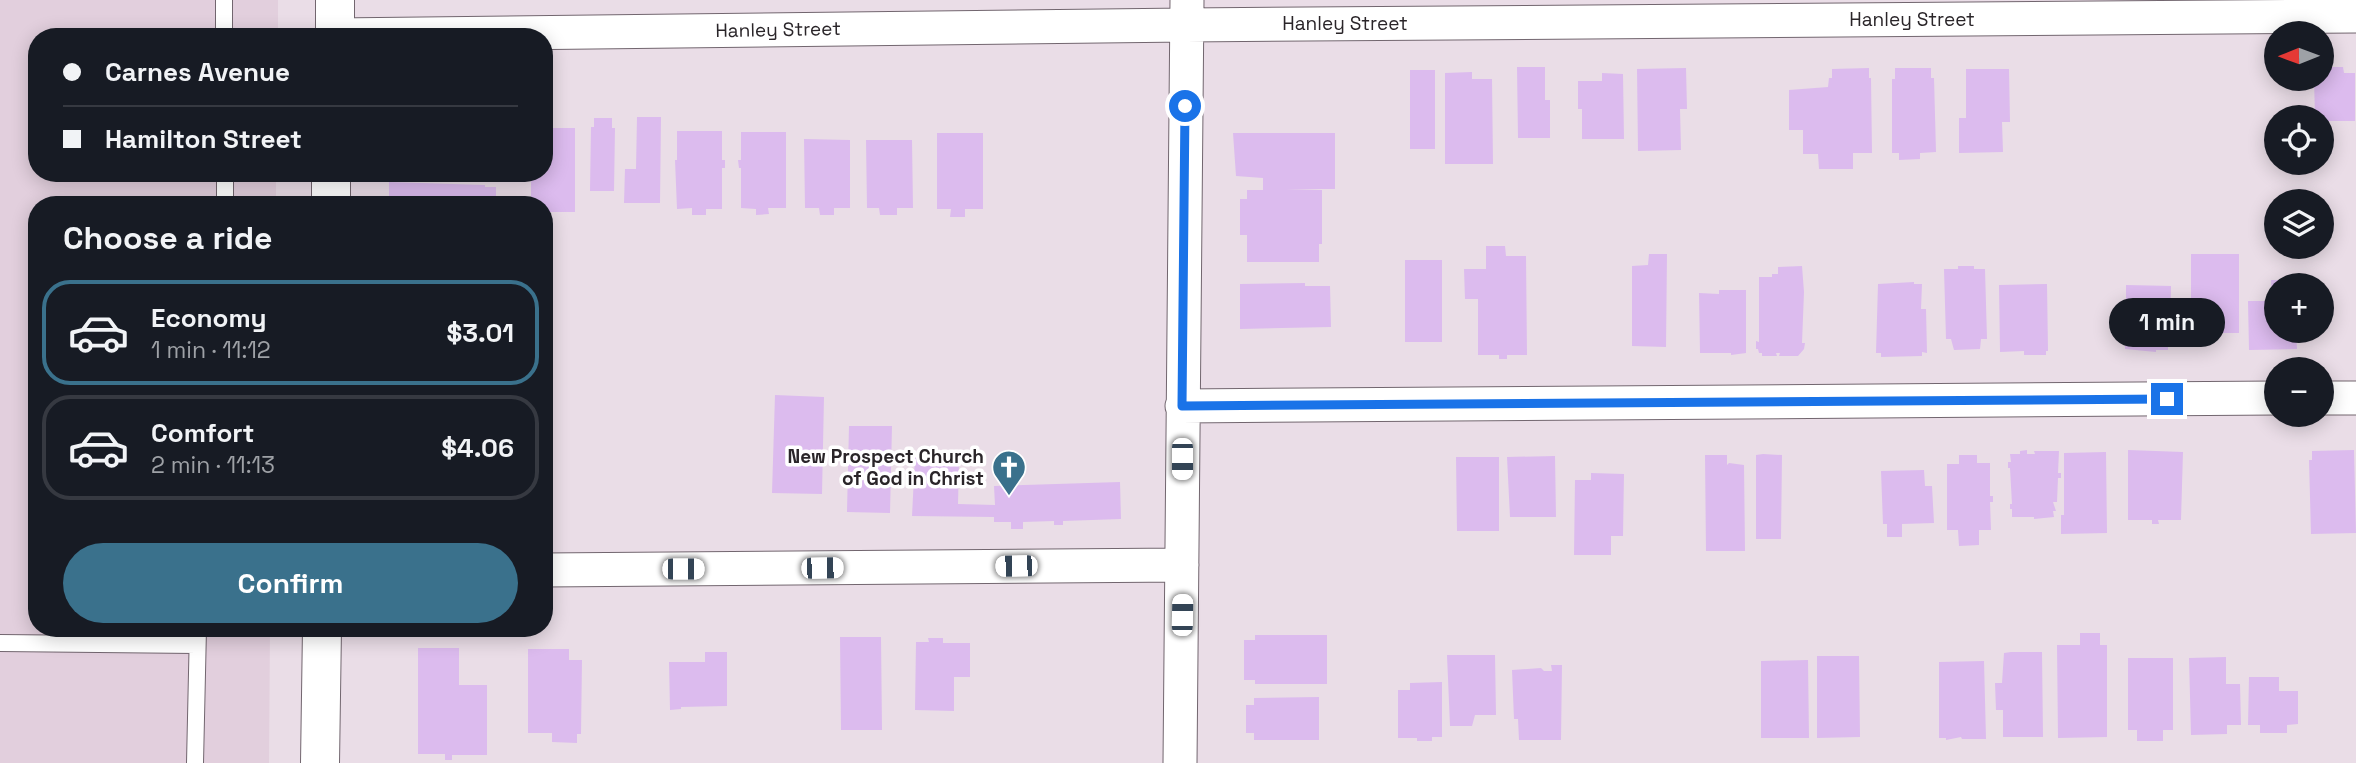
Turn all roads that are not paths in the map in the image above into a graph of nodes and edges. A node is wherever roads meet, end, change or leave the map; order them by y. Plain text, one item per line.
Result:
1 (224, 0) edge
2 (1187, 12) edge
3 (2356, 16) edge
4 (335, 24) edge
5 (224, 28) edge
6 (2264, 398) edge
7 (2334, 398) edge
8 (2356, 398) edge
9 (1182, 406) junction
10 (1182, 565) junction
11 (553, 570) edge
12 (197, 637) edge
13 (321, 637) edge
14 (0, 643) edge
15 (197, 645) junction
16 (195, 763) edge
17 (320, 763) edge
18 (1180, 763) edge

1 - 5 lane
2 - 3 street, Hanley Street
2 - 4 street, Hanley Street
2 - 9 street
6 - 9 street
7 - 8 street
9 - 10 street
10 - 11 street
10 - 18 street
12 - 15 lane
13 - 17 street
14 - 15 lane
15 - 16 lane

